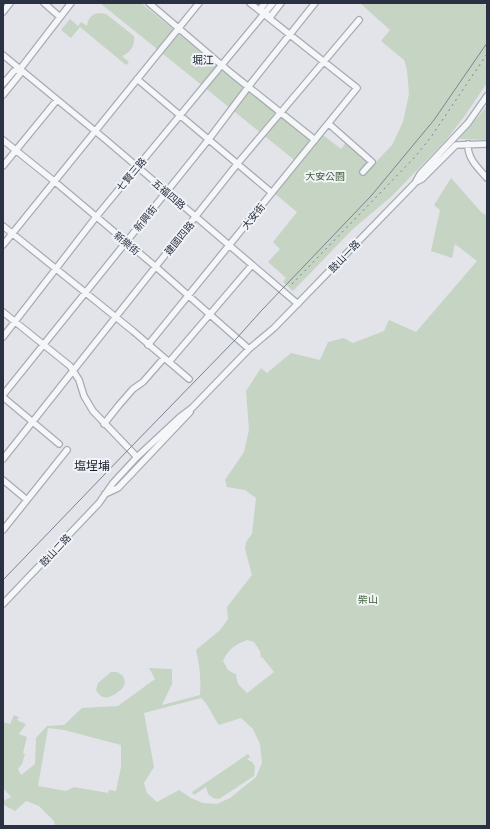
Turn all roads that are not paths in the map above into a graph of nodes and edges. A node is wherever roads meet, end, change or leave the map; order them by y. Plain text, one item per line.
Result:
1 (10, 3) edge
2 (44, 3) edge
3 (71, 3) edge
4 (149, 3) edge
5 (198, 3) edge
6 (250, 3) edge
7 (265, 3) edge
8 (273, 3) edge
9 (280, 3) edge
10 (315, 3) edge
11 (3, 12) edge
12 (264, 14) junction
13 (60, 17) junction
14 (359, 20) dead end
15 (179, 27) junction
16 (290, 34) junction
17 (3, 55) edge
18 (324, 62) junction
19 (222, 65) junction
20 (20, 69) junction
21 (137, 79) junction
22 (3, 84) edge
23 (248, 87) junction
24 (3, 95) edge
25 (487, 96) edge
26 (57, 100) junction
27 (282, 113) junction
28 (180, 114) junction
29 (329, 124) junction
30 (95, 131) junction
31 (209, 139) junction
32 (3, 140) edge
33 (315, 140) junction
34 (468, 144) junction
35 (487, 144) edge
36 (16, 150) junction
37 (238, 163) junction
38 (3, 166) edge
39 (137, 167) junction
40 (363, 172) dead end
41 (487, 178) edge
42 (54, 182) junction
43 (415, 183) junction
44 (166, 192) junction
45 (272, 193) junction
46 (96, 217) junction
47 (196, 217) junction
48 (3, 226) edge
49 (12, 234) junction
50 (126, 242) junction
51 (229, 245) junction
52 (3, 246) edge
53 (252, 265) junction
54 (156, 267) junction
55 (56, 269) junction
56 (85, 293) junction
57 (188, 296) junction
58 (298, 304) junction
59 (3, 312) edge
60 (209, 315) junction
61 (115, 318) junction
62 (15, 322) junction
63 (3, 337) edge
64 (43, 345) junction
65 (148, 345) junction
66 (249, 349) junction
67 (164, 358) junction
68 (169, 362) junction
69 (74, 370) junction
70 (189, 379) dead end
71 (3, 396) edge
72 (192, 408) junction
73 (34, 422) junction
74 (104, 424) junction
75 (60, 444) dead end
76 (67, 450) dead end
77 (137, 457) junction
78 (3, 459) edge
79 (3, 480) edge
80 (105, 494) junction
81 (27, 500) junction
82 (3, 530) edge
83 (3, 604) edge

1 - 11 street
2 - 13 street
3 - 13 street
4 - 15 street
5 - 15 street
6 - 12 street
7 - 12 street
8 - 12 street, 七賢三路
9 - 12 street
10 - 16 street, 新興街
12 - 16 street
12 - 19 street, 七賢三路
13 - 20 street
14 - 18 street, 建國四路
15 - 19 street
15 - 21 street
16 - 18 street
16 - 23 street, 新興街
17 - 20 street, 五福四路
18 - 27 street, 建國四路
18 - 29 street, 大安街
19 - 23 street
19 - 28 street, 七賢三路
20 - 22 street
20 - 24 street
20 - 26 street, 五福四路
21 - 28 street
21 - 30 street
23 - 27 street
23 - 31 street, 新興街
25 - 43 street, 鼓山一路
26 - 30 street, 五福四路
26 - 36 street
27 - 33 street
27 - 37 street, 建國四路
28 - 31 street
28 - 39 street, 七賢三路
29 - 33 street, 大安街
29 - 40 street
30 - 39 street, 五福四路
30 - 42 street
31 - 37 street
31 - 44 street, 新興街
32 - 36 street, 新樂街
33 - 45 street, 大安街
34 - 35 street
34 - 41 street
34 - 43 street
36 - 38 street
36 - 42 street, 新樂街
37 - 45 street
37 - 47 street, 建國四路
39 - 44 street, 五福四路
39 - 46 street, 七賢三路
42 - 46 street, 新樂街
42 - 49 street
43 - 58 street, 鼓山一路
44 - 47 street, 五福四路
44 - 50 street, 新興街
45 - 51 street, 大安街
46 - 50 street, 新樂街
46 - 55 street, 七賢三路
47 - 51 street, 五福四路
47 - 54 street, 建國四路
48 - 49 street
49 - 52 street
49 - 55 street
50 - 54 street, 新樂街
50 - 56 street, 新興街
51 - 53 street, 五福四路
51 - 57 street, 大安街
53 - 58 street, 五福四路
53 - 60 street
54 - 57 street, 新樂街
54 - 61 street, 建國四路
55 - 56 street
55 - 62 street, 七賢三路
56 - 61 street
56 - 64 street, 新興街
57 - 60 street, 新樂街
57 - 65 street, 大安街
58 - 66 street, 鼓山一路
59 - 62 street
60 - 66 street, 新樂街
60 - 68 street
61 - 65 street
61 - 69 street, 建國四路
62 - 63 street, 七賢三路
62 - 64 street
64 - 69 street
64 - 71 street, 新興街
65 - 67 street
66 - 72 street, 鼓山一路
67 - 68 street
67 - 74 street
68 - 70 street
69 - 73 street, 建國四路
69 - 74 street
71 - 73 street
72 - 77 street, 鼓山一路
72 - 80 street, 鼓山一路
73 - 75 street
73 - 78 street, 建國四路
74 - 77 street
76 - 81 street
77 - 80 street, 鼓山一路
79 - 81 street
80 - 83 street, 鼓山二路
81 - 82 street

